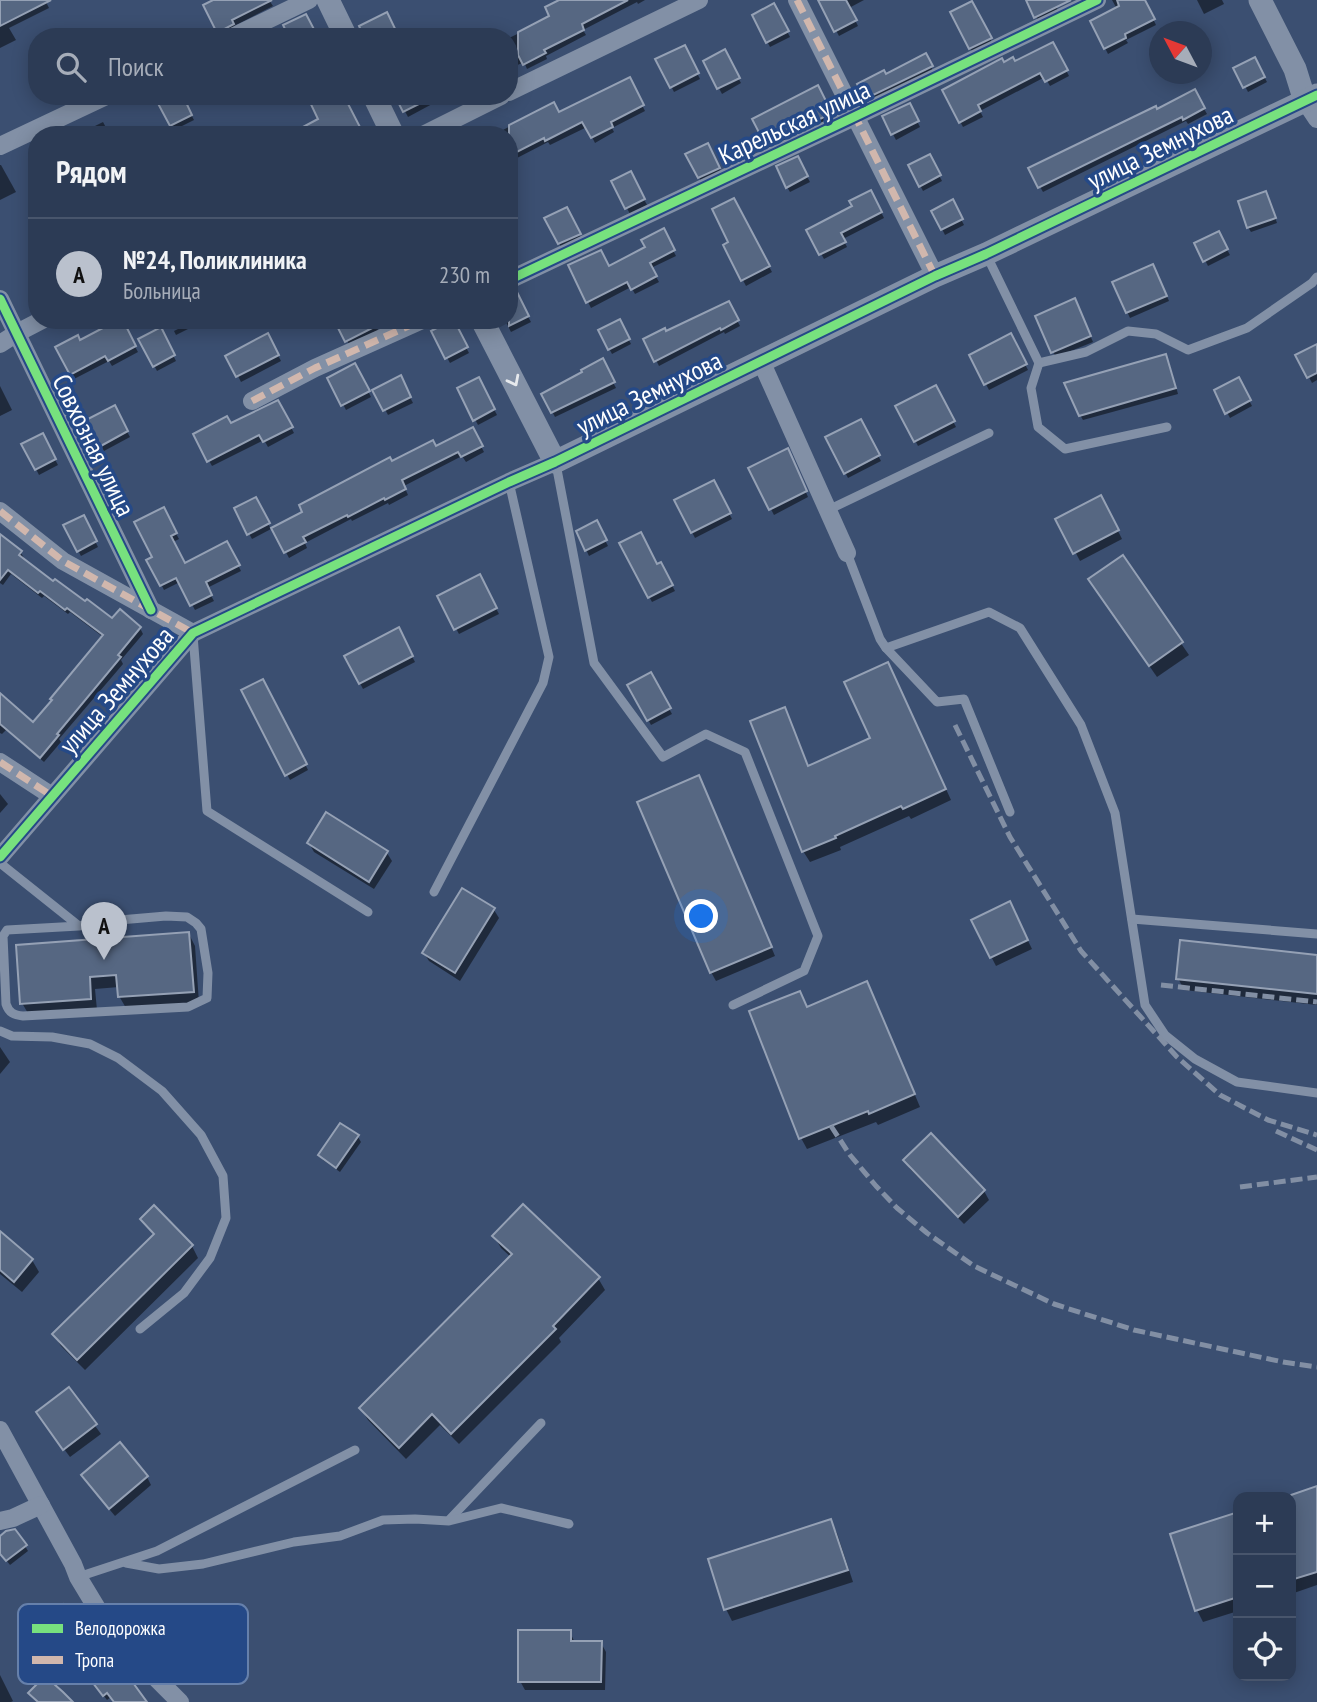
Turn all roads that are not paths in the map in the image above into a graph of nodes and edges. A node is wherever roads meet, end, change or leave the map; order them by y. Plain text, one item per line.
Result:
1 (309, 0) edge
2 (328, 0) edge
3 (699, 0) edge
4 (797, 0) edge
5 (1097, 0) edge
6 (1260, 0) edge
7 (251, 28) edge
8 (342, 28) edge
9 (518, 88) edge
10 (87, 105) edge
11 (378, 105) edge
12 (484, 105) edge
13 (1313, 105) edge
14 (854, 117) junction
15 (42, 126) edge
16 (389, 126) edge
17 (440, 126) edge
18 (28, 133) edge
19 (0, 146) edge
20 (986, 254) junction
21 (518, 276) edge
22 (935, 276) junction
23 (1315, 282) edge
24 (0, 299) edge
25 (28, 327) edge
26 (402, 329) edge
27 (487, 329) edge
28 (16, 333) junction
29 (0, 344) edge
30 (761, 361) junction
31 (1039, 363) junction
32 (252, 401) dead end
33 (1167, 427) dead end
34 (989, 433) dead end
35 (555, 462) junction
36 (509, 482) junction
37 (828, 510) junction
38 (0, 511) edge
39 (847, 553) joint
40 (151, 610) junction
41 (193, 633) junction
42 (886, 648) junction
43 (0, 762) edge
44 (52, 796) junction
45 (1010, 812) dead end
46 (0, 857) edge
47 (0, 863) edge
48 (434, 892) dead end
49 (368, 912) dead end
50 (1132, 919) junction
51 (79, 926) junction
52 (1317, 934) edge
53 (733, 1005) dead end
54 (0, 1031) edge
55 (1317, 1093) edge
56 (140, 1329) dead end
57 (541, 1423) dead end
58 (0, 1430) edge
59 (355, 1450) dead end
60 (41, 1505) junction
61 (0, 1521) edge
62 (449, 1521) junction
63 (569, 1524) dead end
64 (126, 1563) junction
65 (78, 1577) junction
66 (94, 1604) edge
67 (162, 1684) edge
68 (180, 1702) edge

1 - 7 street
2 - 8 street
3 - 9 street
4 - 14 street
5 - 14 street, Карельская улица
6 - 13 street
10 - 15 street
11 - 16 street
12 - 17 street
13 - 20 street, улица Земнухова
14 - 21 street, Карельская улица
14 - 22 street
18 - 19 street
20 - 22 street, улица Земнухова
20 - 31 lane
22 - 30 street, улица Земнухова
23 - 31 lane
24 - 28 street, Совхозная улица
25 - 28 street
26 - 32 street
27 -> 35 street
28 - 29 street
28 - 40 street, Совхозная улица
30 - 35 street, улица Земнухова
30 - 37 street
31 - 33 lane
34 - 37 lane
35 - 36 street, улица Земнухова
35 - 53 lane
36 - 41 street, улица Земнухова
36 - 48 lane
37 - 39 street
38 - 40 street
39 - 42 lane
40 - 41 street
41 - 44 street, улица Земнухова
41 - 49 lane
42 - 45 lane
42 - 50 lane
43 - 44 street
44 - 46 street, улица Земнухова
47 - 51 lane
50 - 52 lane
50 - 55 lane
51 - 51 lane
54 - 56 lane
57 - 62 lane
58 - 60 street
59 - 64 lane
60 - 61 street
60 - 65 street
62 - 63 lane
62 - 64 lane
64 - 65 lane
65 - 66 street
67 - 68 street

